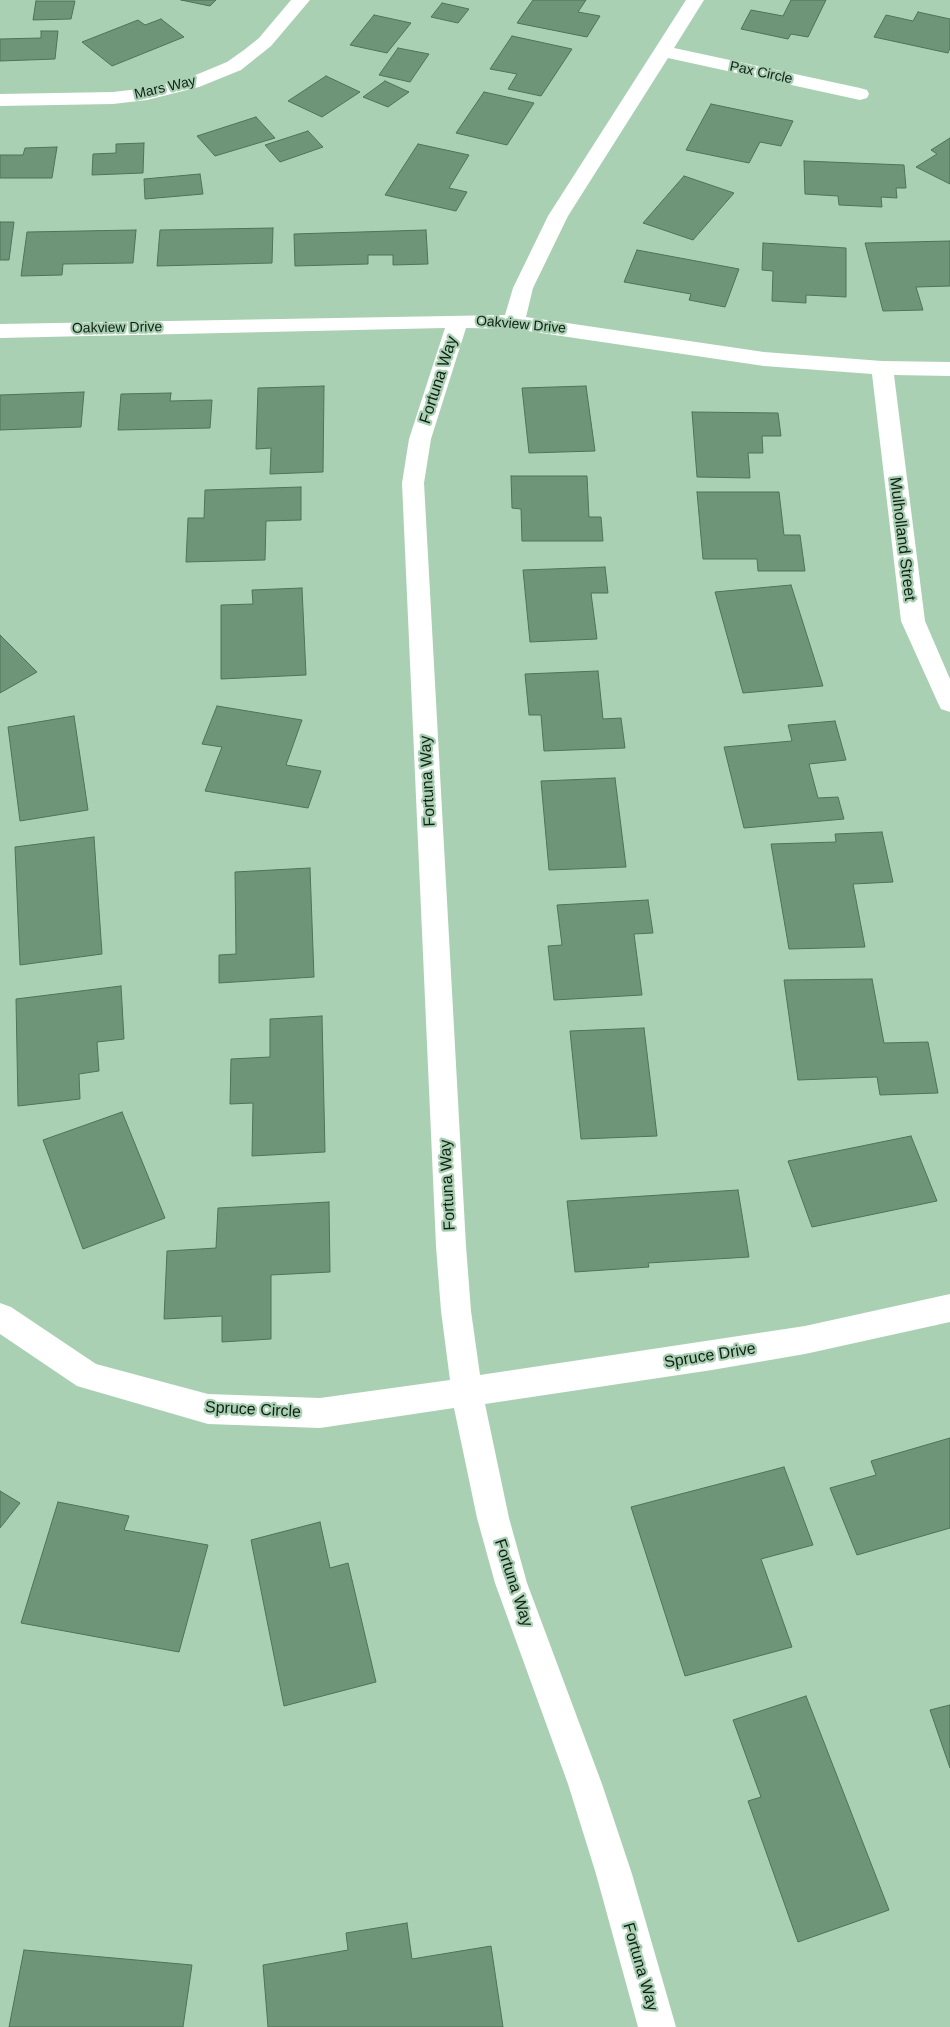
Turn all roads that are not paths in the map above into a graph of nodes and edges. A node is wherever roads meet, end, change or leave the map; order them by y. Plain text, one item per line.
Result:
1 (300, 0) edge
2 (695, 0) edge
3 (662, 51) junction
4 (860, 94) dead end
5 (0, 100) edge
6 (458, 321) junction
7 (514, 322) junction
8 (0, 331) edge
9 (882, 368) junction
10 (950, 369) edge
11 (950, 702) edge
12 (950, 1308) edge
13 (0, 1317) edge
14 (467, 1394) junction
15 (657, 2027) edge

1 - 5 street, Mars Way
2 - 3 street
3 - 4 street, Pax Circle
3 - 7 street
6 - 7 street, Oakview Drive
6 - 8 street, Oakview Drive
6 - 14 street, Fortuna Way
7 - 9 street, Oakview Drive
9 - 10 street, Oakview Drive
9 - 11 street, Mulholland Street
12 - 14 street, Spruce Drive
13 - 14 street, Spruce Circle
14 - 15 street, Fortuna Way

